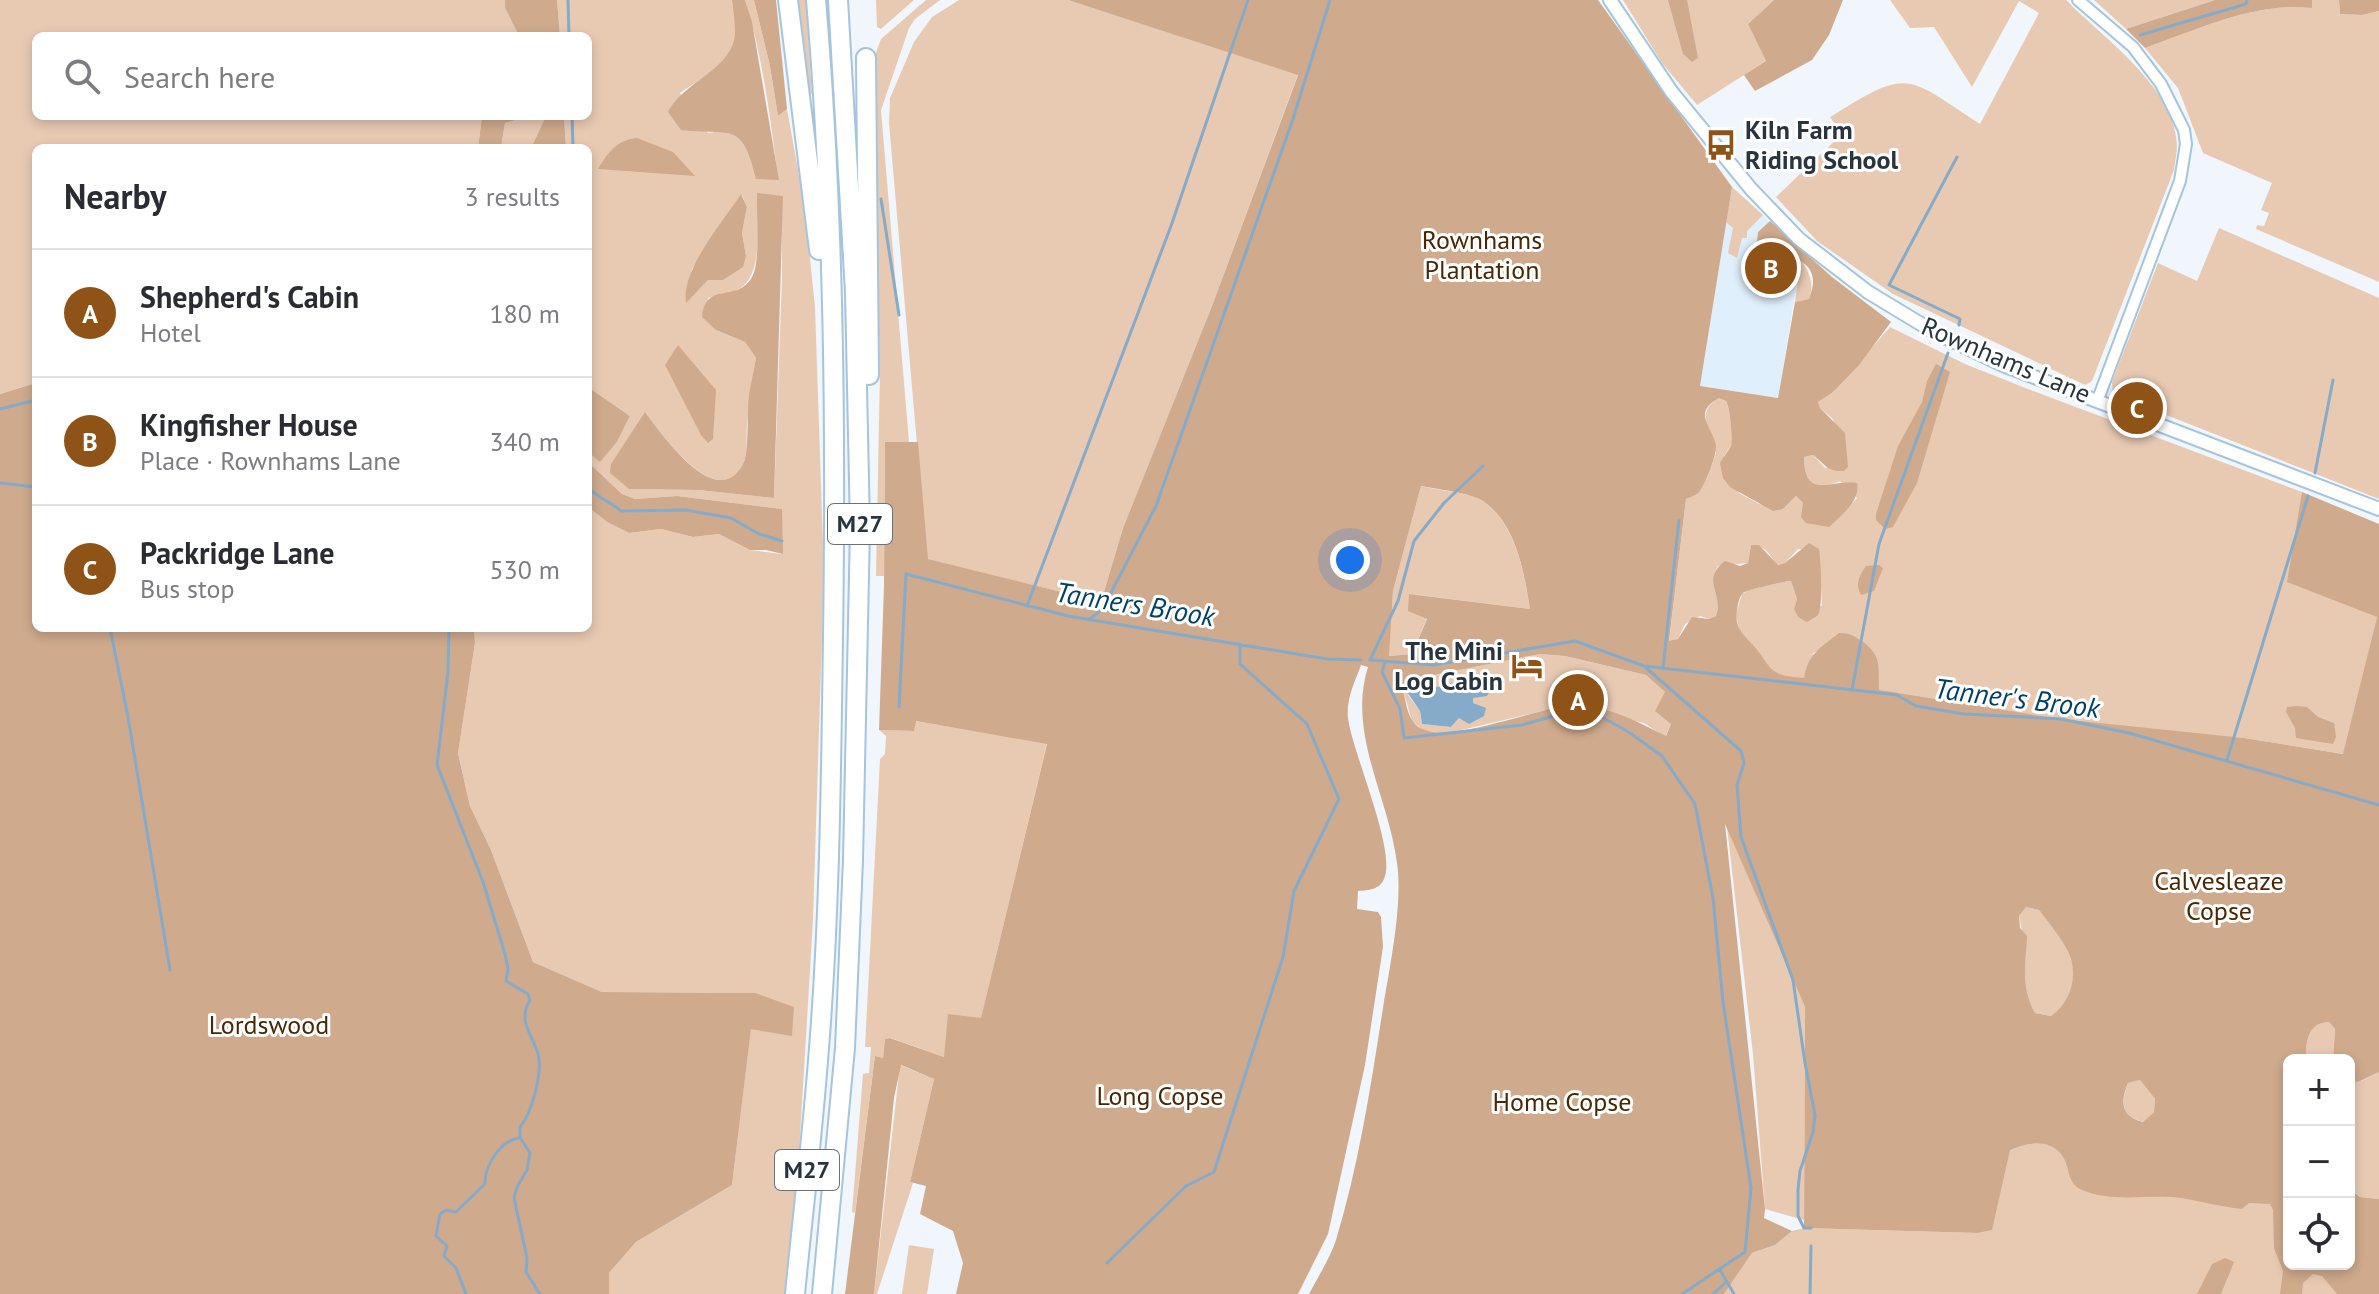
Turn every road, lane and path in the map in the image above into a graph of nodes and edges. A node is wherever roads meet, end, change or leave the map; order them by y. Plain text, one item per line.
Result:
1 (788, 0) edge
2 (816, 0) edge
3 (838, 0) edge
4 (1610, 0) edge
5 (2078, 0) edge
6 (866, 58) dead end
7 (833, 311) junction
8 (2098, 399) junction
9 (2379, 509) edge
10 (860, 528) junction
11 (795, 1294) edge
12 (822, 1294) edge

1 - 7 highway, M27
2 - 7 highway, M27
3 - 10 highway, M27
4 - 8 street, Rownhams Lane
5 - 8 street
6 - 10 highway, M27
7 - 11 highway, M27
8 - 9 street, Rownhams Lane
10 - 12 highway, M27

